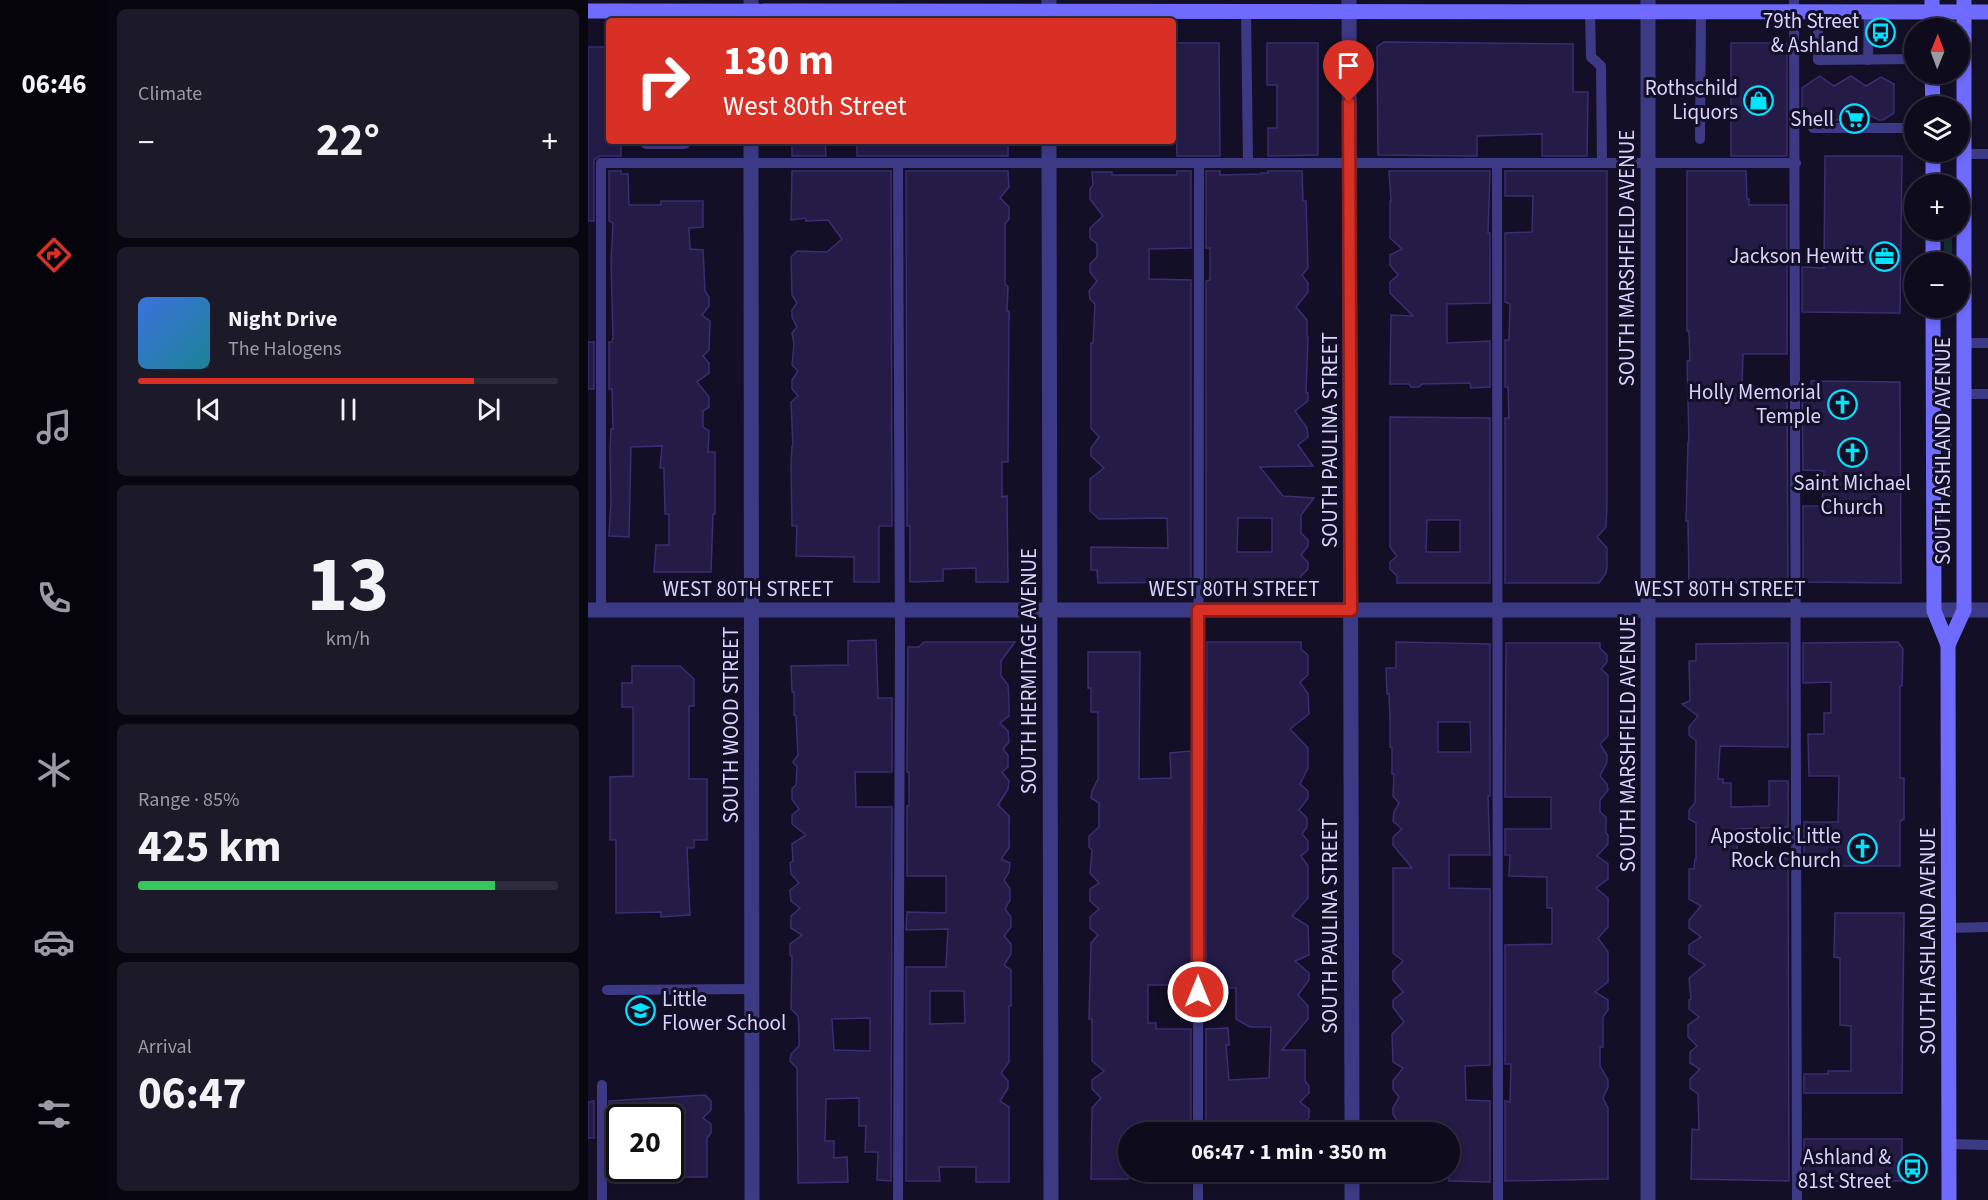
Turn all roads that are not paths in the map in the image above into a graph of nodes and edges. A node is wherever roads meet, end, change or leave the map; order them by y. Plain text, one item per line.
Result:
1 (853, 6) edge
2 (1349, 6) edge
3 (1506, 6) edge
4 (1648, 6) edge
5 (1794, 6) edge
6 (1932, 6) edge
7 (1964, 6) edge
8 (1864, 8) edge
9 (588, 11) edge
10 (751, 11) edge
11 (1049, 11) edge
12 (1246, 12) junction
13 (1590, 12) junction
14 (1701, 12) junction
15 (1818, 12) junction
16 (1988, 12) edge
17 (647, 16) edge
18 (1904, 59) edge
19 (1869, 60) junction
20 (1964, 96) edge
21 (1813, 128) dead end
22 (1904, 128) edge
23 (1700, 139) dead end
24 (646, 144) edge
25 (685, 144) edge
26 (751, 144) edge
27 (1049, 144) edge
28 (1970, 153) edge
29 (1988, 154) edge
30 (1964, 162) edge
31 (751, 163) junction
32 (898, 163) junction
33 (1049, 163) junction
34 (1199, 163) junction
35 (1248, 163) junction
36 (1350, 163) junction
37 (1497, 163) junction
38 (1602, 163) junction
39 (1648, 163) junction
40 (1796, 163) junction
41 (1933, 318) edge
42 (1964, 343) junction
43 (1988, 344) edge
44 (1964, 394) junction
45 (1988, 394) edge
46 (594, 610) edge
47 (752, 610) junction
48 (900, 610) junction
49 (1050, 610) junction
50 (1198, 610) junction
51 (1351, 610) junction
52 (1497, 610) junction
53 (1649, 610) junction
54 (1796, 610) junction
55 (1934, 610) junction
56 (1964, 610) junction
57 (1988, 610) edge
58 (1947, 645) junction
59 (1988, 927) edge
60 (1949, 928) junction
61 (752, 989) junction
62 (607, 990) dead end
63 (602, 1085) dead end
64 (1198, 1122) edge
65 (1352, 1122) edge
66 (1949, 1144) junction
67 (1988, 1145) edge
68 (1198, 1182) edge
69 (1352, 1182) edge
70 (602, 1200) edge
71 (752, 1200) edge
72 (898, 1200) edge
73 (1051, 1200) edge
74 (1198, 1200) edge
75 (1352, 1200) edge
76 (1498, 1200) edge
77 (1648, 1200) edge
78 (1797, 1200) edge
79 (1949, 1200) edge

1 - 10 main road
1 - 11 main road
2 - 3 main road
2 - 12 main road
2 - 36 street, SOUTH PAULINA STREET
3 - 13 main road
4 - 13 main road
4 - 14 main road
4 - 39 street, SOUTH MARSHFIELD AVENUE
5 - 14 main road
5 - 15 main road
5 - 40 lane
6 - 7 main road
6 - 8 main road
7 - 16 main road
7 - 20 main road, SOUTH ASHLAND AVENUE
8 - 15 main road
8 - 19 lane
9 - 17 main road
10 - 17 main road
11 - 12 main road
12 - 35 lane
13 - 38 lane
14 - 23 lane
15 - 19 lane
18 - 19 lane
21 - 22 lane
24 - 25 lane
26 - 31 street, SOUTH WOOD STREET
27 - 33 street, SOUTH HERMITAGE AVENUE
28 - 29 lane
30 - 42 main road, SOUTH ASHLAND AVENUE
31 - 32 lane
31 - 46 lane
31 - 47 street, SOUTH WOOD STREET
32 - 33 lane
32 - 48 lane
33 - 34 lane
33 - 49 street, SOUTH HERMITAGE AVENUE
34 - 35 lane
34 - 50 lane
35 - 36 lane
36 - 37 lane
36 - 51 street, SOUTH PAULINA STREET
37 - 38 lane
37 - 52 lane
38 - 39 lane
39 - 40 lane
39 - 53 street, SOUTH MARSHFIELD AVENUE
40 - 54 lane
41 - 55 main road, SOUTH ASHLAND AVENUE
42 - 43 lane
42 - 44 main road, SOUTH ASHLAND AVENUE
44 - 45 lane
44 - 56 main road, SOUTH ASHLAND AVENUE
46 - 47 street, WEST 80TH STREET
47 - 48 street, WEST 80TH STREET
47 - 61 street, SOUTH WOOD STREET
48 - 49 street, WEST 80TH STREET
48 - 72 lane
49 - 50 street, WEST 80TH STREET
49 - 73 street, SOUTH HERMITAGE AVENUE
50 - 51 street, WEST 80TH STREET
50 - 64 lane
51 - 52 street, WEST 80TH STREET
51 - 65 street, SOUTH PAULINA STREET
52 - 53 street, WEST 80TH STREET
52 - 76 lane
53 - 54 street, WEST 80TH STREET
53 - 77 street, SOUTH MARSHFIELD AVENUE
54 - 55 street, WEST 80TH STREET
54 - 78 lane
55 - 56 street, WEST 80TH STREET
55 - 58 main road, SOUTH ASHLAND AVENUE
56 - 57 street, WEST 80TH STREET
56 - 58 main road, SOUTH ASHLAND AVENUE
58 - 60 main road, SOUTH ASHLAND AVENUE
59 - 60 lane
60 - 66 main road, SOUTH ASHLAND AVENUE
61 - 62 lane
61 - 71 street, SOUTH WOOD STREET
63 - 70 lane
66 - 67 lane
66 - 79 main road, SOUTH ASHLAND AVENUE
68 - 74 lane
69 - 75 street

